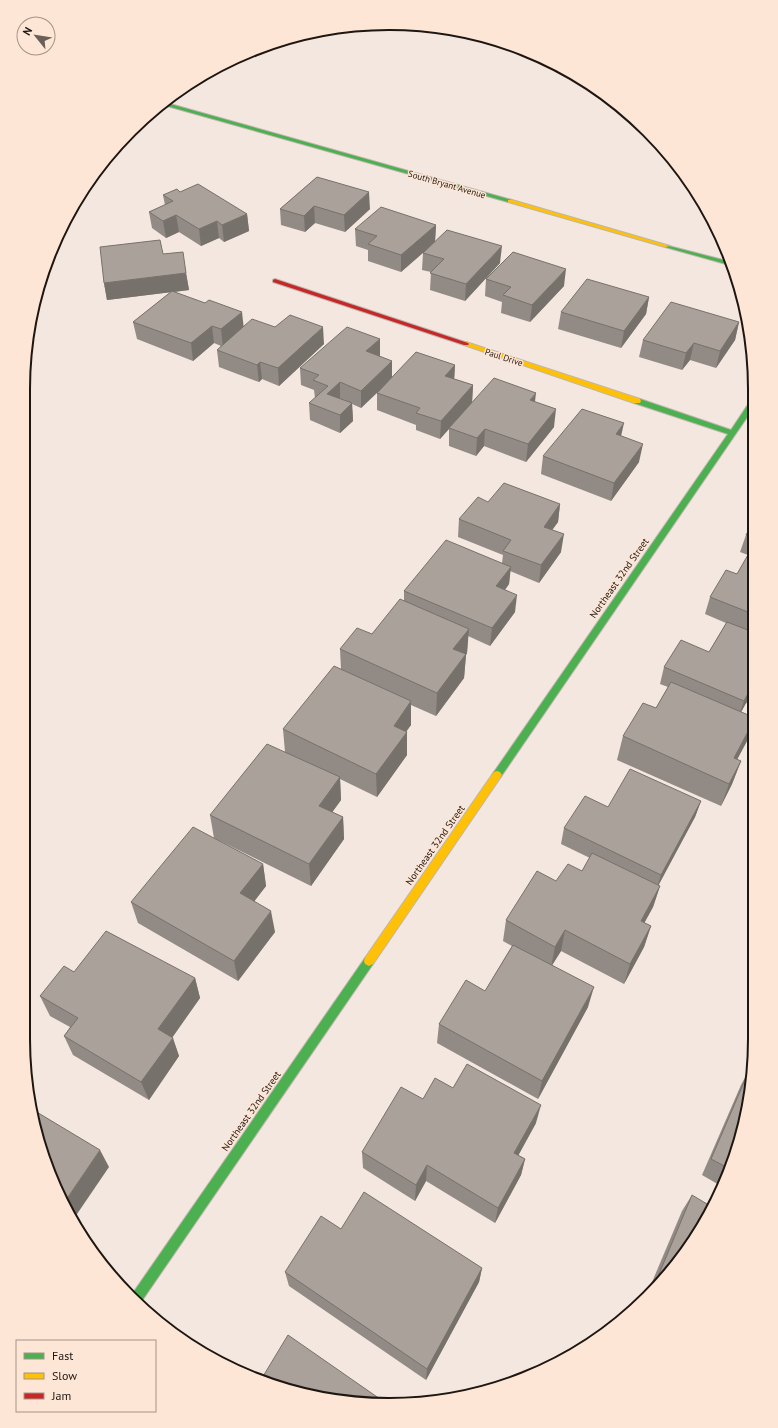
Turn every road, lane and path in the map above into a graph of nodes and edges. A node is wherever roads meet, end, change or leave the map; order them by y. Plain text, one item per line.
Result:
1 (169, 105) edge
2 (725, 262) edge
3 (275, 281) dead end
4 (748, 411) edge
5 (732, 433) junction
6 (138, 1296) edge

1 - 2 street, South Bryant Avenue
3 - 5 street, Paul Drive
4 - 5 street, Northeast 32nd Street
5 - 6 street, Northeast 32nd Street

